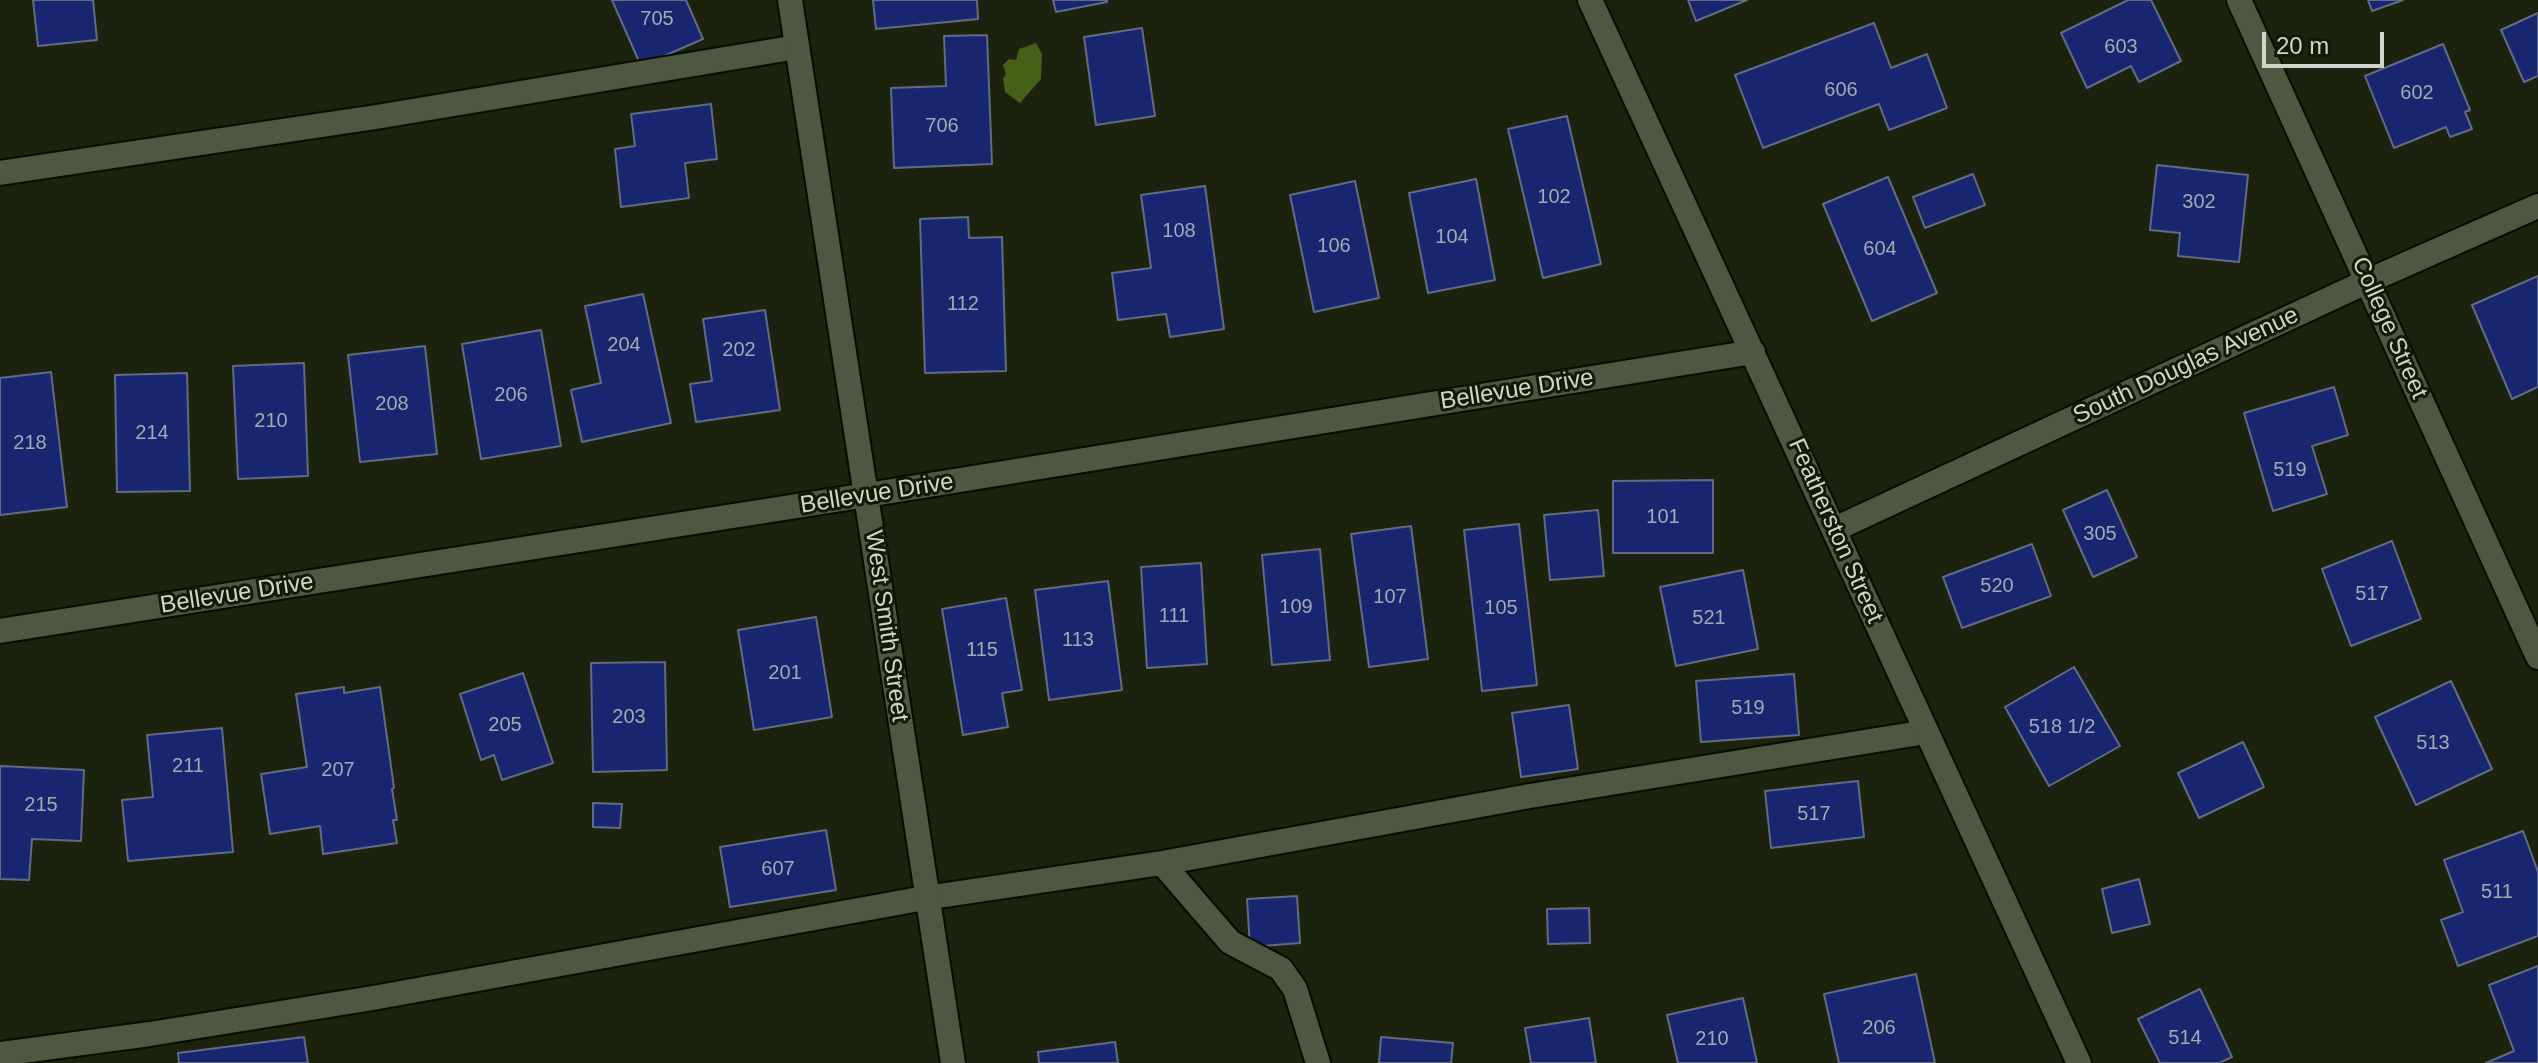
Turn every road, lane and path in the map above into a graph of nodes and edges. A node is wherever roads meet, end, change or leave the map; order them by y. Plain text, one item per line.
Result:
1 (790, 0) edge
2 (1590, 0) edge
3 (2239, 0) edge
4 (797, 47) junction
5 (0, 173) edge
6 (2538, 206) edge
7 (2368, 281) junction
8 (1753, 352) junction
9 (867, 495) junction
10 (1835, 529) junction
11 (0, 631) edge
12 (2538, 657) edge
13 (1926, 732) junction
14 (1162, 863) junction
15 (925, 898) junction
16 (0, 1054) edge
17 (953, 1063) edge
18 (1318, 1063) edge
19 (2079, 1063) edge

1 - 4 street, West Smith Street
2 - 8 street, Featherston Street
3 - 7 street, College Street
4 - 5 street
4 - 9 street, West Smith Street
6 - 7 street, South Douglas Avenue
7 - 10 street, South Douglas Avenue
7 - 12 street, College Street
8 - 9 street, Bellevue Drive
8 - 10 street, Featherston Street
9 - 11 street, Bellevue Drive
9 - 15 street, West Smith Street
10 - 13 street, Featherston Street
13 - 14 street
13 - 19 street, Featherston Street
14 - 15 street
14 - 18 street
15 - 16 street
15 - 17 street, West Smith Street

